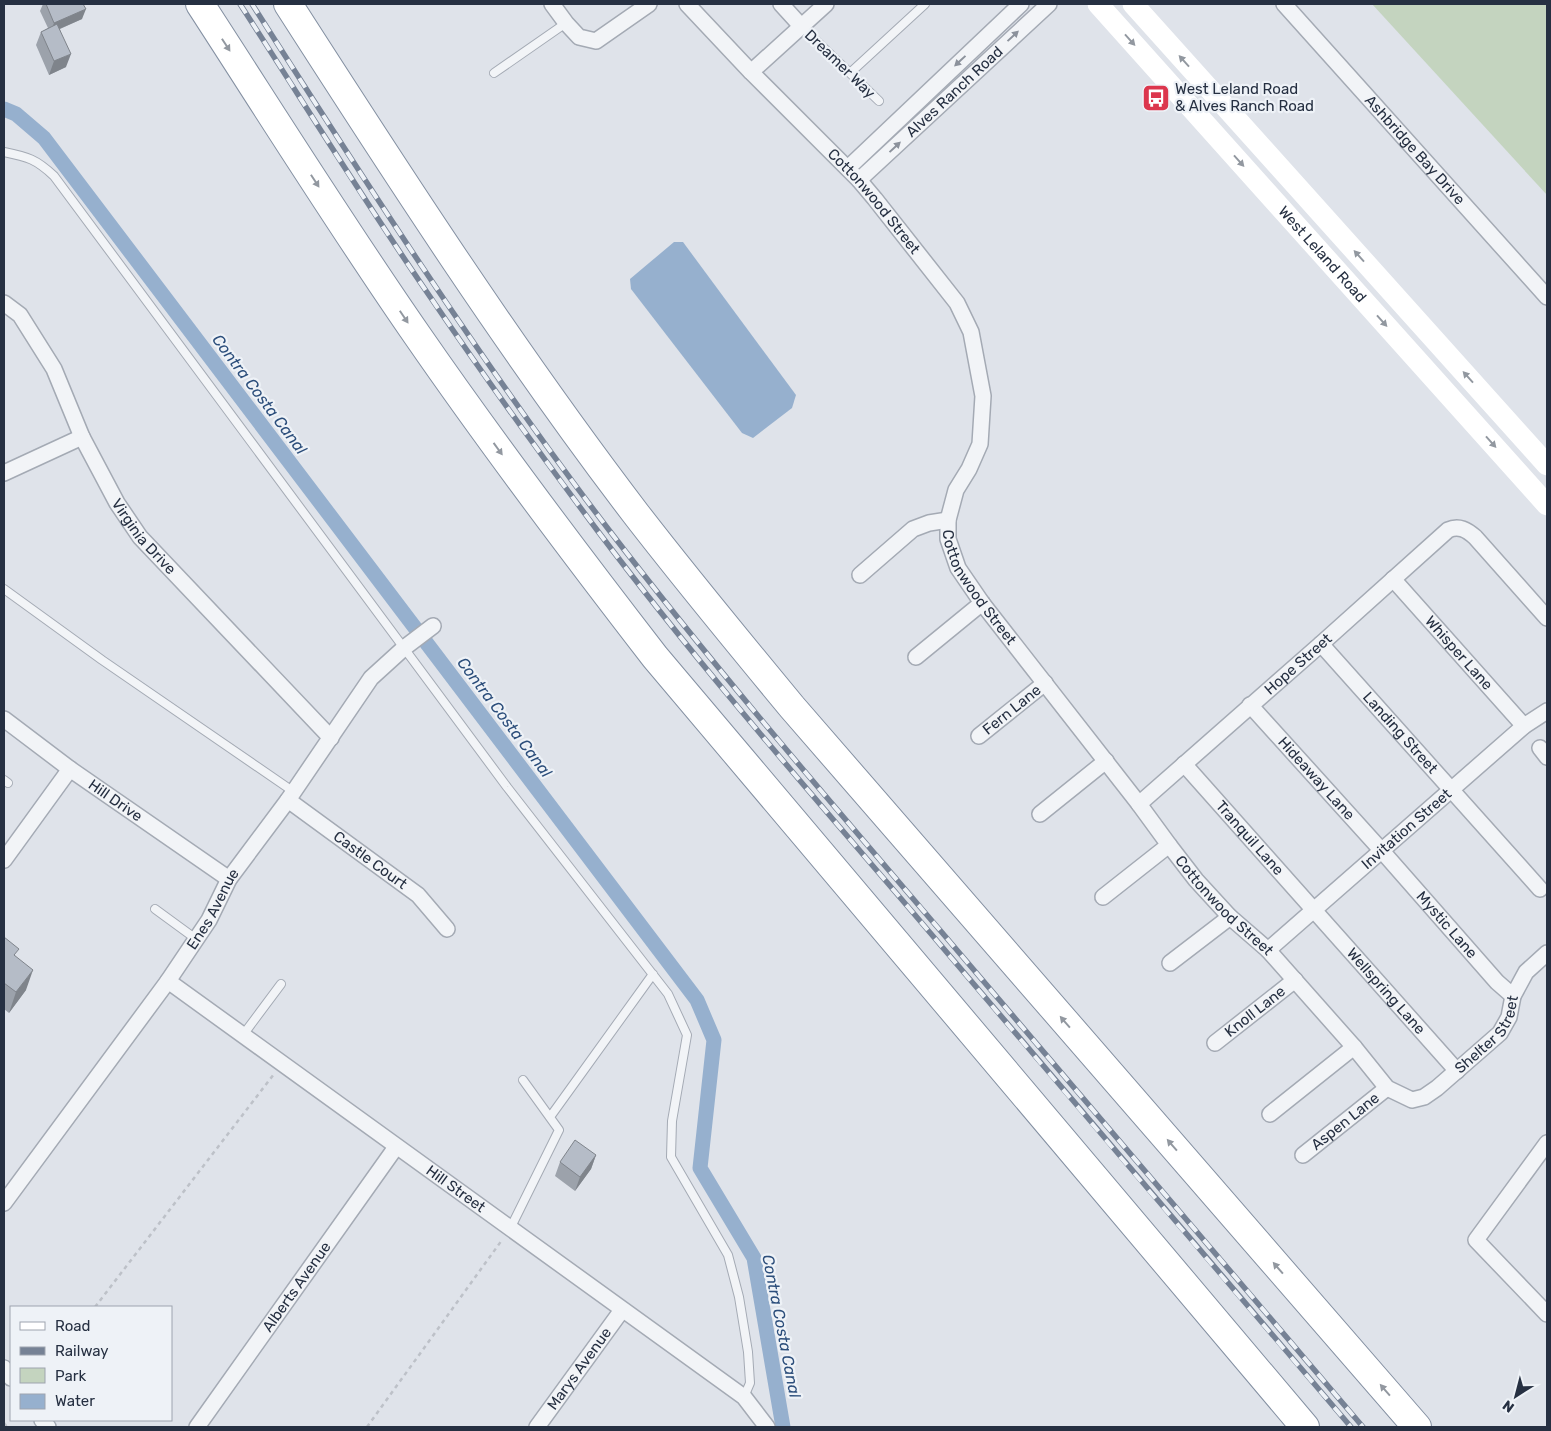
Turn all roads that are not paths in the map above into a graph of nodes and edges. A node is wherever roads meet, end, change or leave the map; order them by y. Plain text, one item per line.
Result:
1 (200, 4) edge
2 (288, 4) edge
3 (552, 4) edge
4 (649, 4) edge
5 (687, 4) edge
6 (782, 4) edge
7 (826, 4) edge
8 (925, 4) edge
9 (1021, 4) edge
10 (1049, 4) edge
11 (1098, 4) edge
12 (1133, 4) edge
13 (1284, 4) edge
14 (566, 24) junction
15 (802, 26) junction
16 (751, 72) junction
17 (850, 73) junction
18 (494, 74) dead end
19 (879, 102) dead end
20 (4, 152) edge
21 (848, 168) junction
22 (859, 180) junction
23 (1547, 297) edge
24 (4, 303) edge
25 (82, 437) junction
26 (1547, 465) edge
27 (4, 473) edge
28 (1547, 505) edge
29 (948, 520) junction
30 (860, 575) dead end
31 (1393, 579) junction
32 (4, 589) edge
33 (982, 603) junction
34 (1547, 618) edge
35 (433, 626) dead end
36 (1321, 644) junction
37 (404, 648) junction
38 (916, 657) dead end
39 (1045, 682) junction
40 (1250, 705) junction
41 (1547, 711) edge
42 (4, 719) edge
43 (1524, 726) junction
44 (979, 736) dead end
45 (331, 738) junction
46 (1106, 761) junction
47 (1184, 764) junction
48 (70, 769) junction
49 (1452, 790) junction
50 (291, 796) junction
51 (1139, 804) junction
52 (1040, 814) dead end
53 (1169, 845) junction
54 (1382, 851) junction
55 (4, 860) edge
56 (229, 879) junction
57 (1545, 890) edge
58 (1103, 897) dead end
59 (155, 909) dead end
60 (1314, 910) junction
61 (1230, 917) junction
62 (446, 929) dead end
63 (196, 939) junction
64 (1268, 950) junction
65 (1547, 953) edge
66 (1170, 963) dead end
67 (653, 974) junction
68 (1295, 980) junction
69 (168, 981) junction
70 (281, 984) dead end
71 (1513, 996) junction
72 (242, 1036) junction
73 (1215, 1043) dead end
74 (1354, 1047) junction
75 (1457, 1072) junction
76 (523, 1080) dead end
77 (1387, 1088) junction
78 (1412, 1100) joint
79 (1270, 1114) dead end
80 (550, 1117) junction
81 (1547, 1143) edge
82 (396, 1147) junction
83 (1302, 1155) dead end
84 (4, 1203) edge
85 (510, 1229) junction
86 (622, 1310) junction
87 (1547, 1314) edge
88 (1270, 1385) junction
89 (744, 1397) junction
90 (540, 1426) edge
91 (197, 1427) edge
92 (767, 1427) edge
93 (1293, 1427) edge
94 (1305, 1427) edge
95 (1416, 1427) edge

1 -> 88 highway
95 -> 2 highway
3 - 14 street
4 - 14 street
5 - 16 street, Cottonwood Street
6 - 15 street
7 - 15 street
8 - 17 lane
9 -> 21 street, Alves Ranch Road
22 -> 10 street, Alves Ranch Road
11 -> 28 main road, West Leland Road
26 -> 12 main road, West Leland Road
13 - 23 street, Ashbridge Bay Drive
14 - 18 lane
15 - 16 street
15 - 17 lane, Dreamer Way
16 - 21 street, Cottonwood Street
17 - 19 lane, Dreamer Way
20 - 37 lane
21 - 22 street, Cottonwood Street
22 - 29 street, Cottonwood Street
24 - 25 street, Virginia Drive
25 - 27 street
25 - 45 street, Virginia Drive
29 - 30 street
29 - 33 street, Cottonwood Street
31 - 34 street, Hope Street
31 - 36 street, Hope Street
31 - 43 street, Whisper Lane
32 - 50 lane
33 - 38 street
33 - 39 street, Cottonwood Street
35 - 37 street, Enes Avenue
36 - 40 street, Hope Street
36 - 49 street, Landing Street
37 - 45 street, Enes Avenue
37 - 67 lane
39 - 44 street, Fern Lane
39 - 46 street, Cottonwood Street
40 - 47 street, Hope Street
40 - 54 street, Hideaway Lane
41 - 43 street, Invitation Street
42 - 48 street, Hill Drive
43 - 49 street, Invitation Street
45 - 50 street, Enes Avenue
46 - 51 street, Cottonwood Street
46 - 52 street
47 - 51 street, Hope Street
47 - 60 street, Tranquil Lane
48 - 55 street
48 - 56 street, Hill Drive
49 - 54 street, Invitation Street
49 - 57 street, Landing Street
50 - 56 street, Enes Avenue
50 - 62 street, Castle Court
51 - 53 street, Cottonwood Street
53 - 58 street
53 - 61 street, Cottonwood Street
54 - 60 street, Invitation Street
54 - 71 street, Mystic Lane
56 - 63 street, Enes Avenue
59 - 63 lane
60 - 64 street, Invitation Street
60 - 75 street, Wellspring Lane
61 - 64 street, Cottonwood Street
61 - 66 street
63 - 69 street, Enes Avenue
64 - 68 street, Cottonwood Street
65 - 71 street, Shelter Street
67 - 80 lane
67 - 89 lane
68 - 73 street, Knoll Lane
68 - 74 street, Cottonwood Street
69 - 72 street, Hill Street
69 - 84 street, Enes Avenue
70 - 72 lane
71 - 75 street, Shelter Street
72 - 82 street, Hill Street
74 - 77 street, Cottonwood Street
74 - 79 street
75 - 78 street, Shelter Street
76 - 80 lane
77 - 78 street, Cottonwood Street
77 - 83 street, Aspen Lane
80 - 85 lane
81 - 87 street
82 - 85 street, Hill Street
82 - 91 street, Alberts Avenue
85 - 86 street, Hill Street
86 - 89 street, Hill Street
86 - 90 street, Marys Avenue
88 - 93 highway
88 - 94 highway
89 - 92 street

